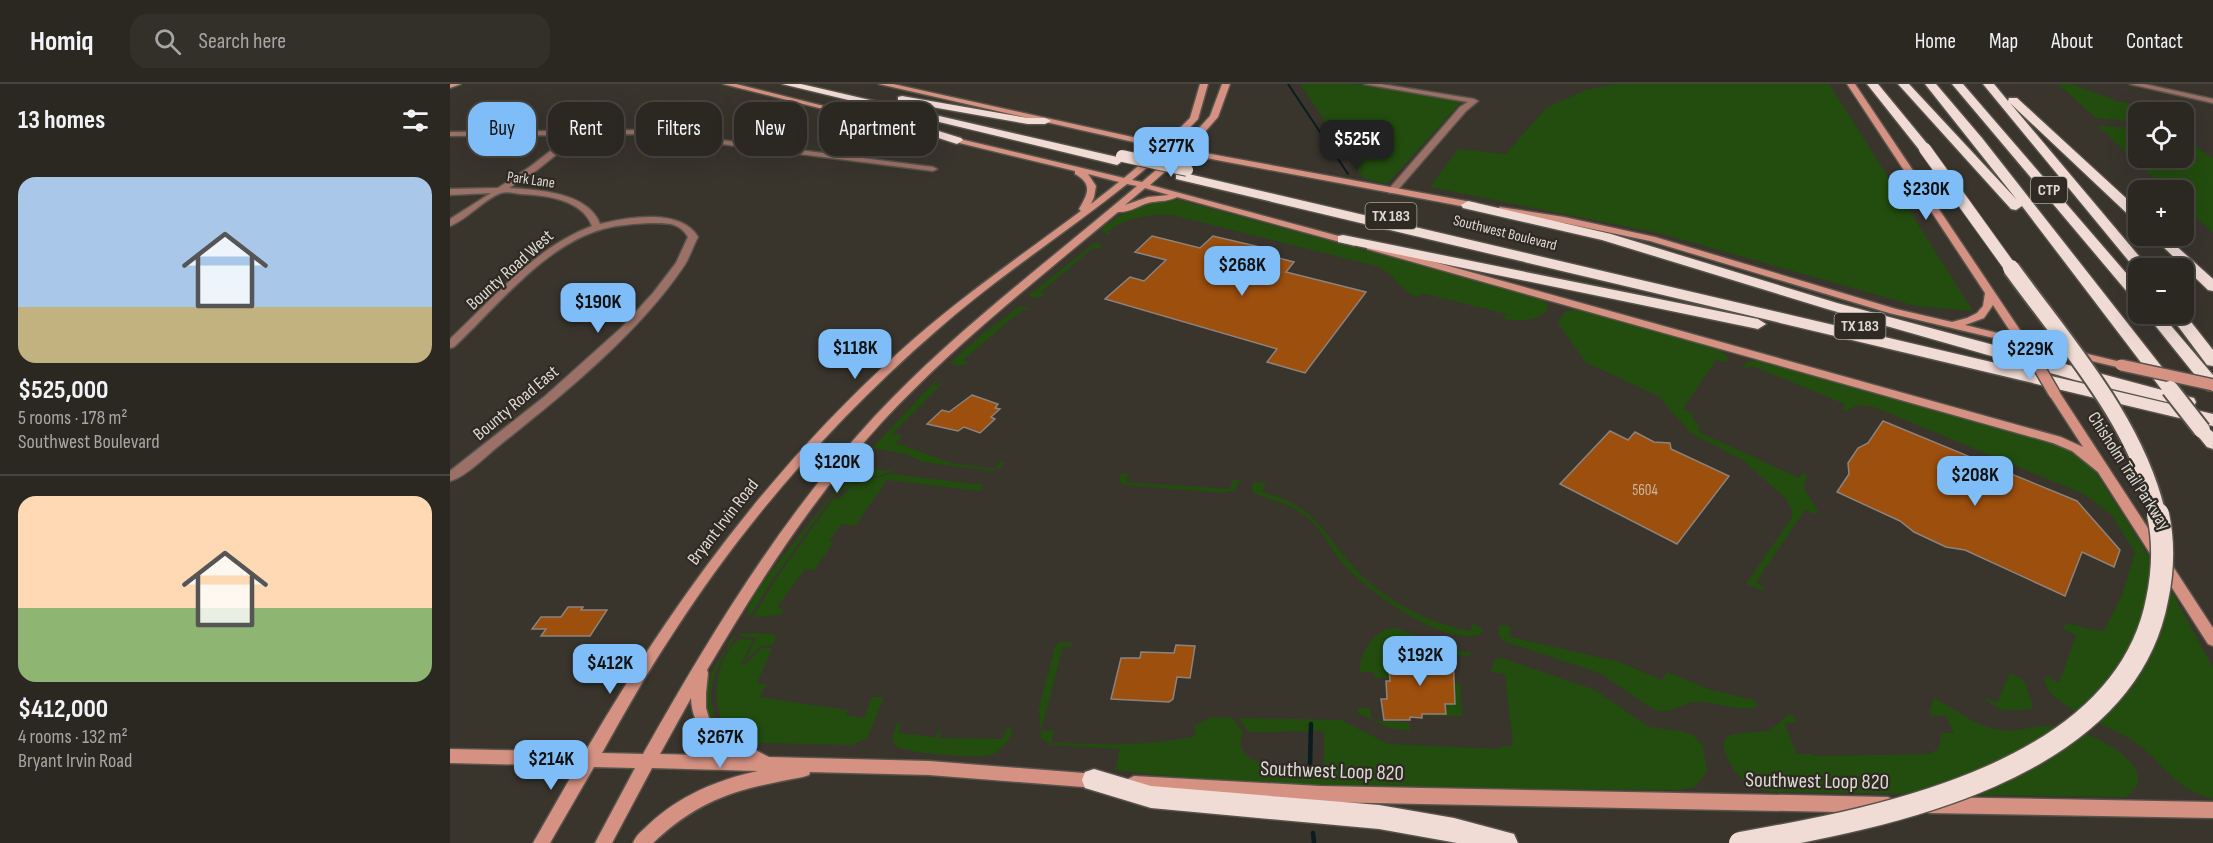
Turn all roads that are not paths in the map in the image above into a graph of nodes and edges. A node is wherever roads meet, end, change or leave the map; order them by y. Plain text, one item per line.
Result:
1 (457, 84) edge
2 (727, 84) edge
3 (785, 84) edge
4 (819, 84) edge
5 (883, 84) edge
6 (1204, 84) edge
7 (1226, 84) edge
8 (1368, 84) edge
9 (1851, 84) edge
10 (1872, 84) edge
11 (1903, 84) edge
12 (1930, 84) edge
13 (1957, 84) edge
14 (1988, 84) edge
15 (1995, 84) edge
16 (2134, 84) edge
17 (2160, 84) edge
18 (450, 86) edge
19 (847, 90) junction
20 (2153, 90) junction
21 (2213, 101) edge
22 (1045, 121) junction
23 (548, 132) edge
24 (1184, 132) junction
25 (624, 133) edge
26 (1202, 133) junction
27 (450, 134) edge
28 (1126, 139) junction
29 (957, 140) junction
30 (1167, 147) junction
31 (1183, 151) junction
32 (551, 156) edge
33 (1119, 158) junction
34 (1220, 159) junction
35 (1063, 166) junction
36 (933, 169) dead end
37 (1184, 173) junction
38 (1124, 181) junction
39 (1142, 185) junction
40 (500, 190) junction
41 (1392, 191) junction
42 (450, 192) edge
43 (1192, 199) junction
44 (1468, 204) junction
45 (2128, 207) edge
46 (1081, 212) junction
47 (1104, 219) junction
48 (450, 223) edge
49 (597, 227) junction
50 (1343, 239) junction
51 (2169, 246) edge
52 (2134, 258) edge
53 (2083, 276) junction
54 (2128, 284) edge
55 (2213, 287) edge
56 (1990, 293) junction
57 (1946, 324) junction
58 (2161, 324) edge
59 (2185, 324) edge
60 (2024, 342) junction
61 (450, 345) edge
62 (2213, 361) edge
63 (2022, 375) junction
64 (2126, 386) junction
65 (2213, 386) edge
66 (2213, 408) edge
67 (2209, 431) edge
68 (2103, 469) junction
69 (450, 477) edge
70 (2213, 640) edge
71 (703, 662) junction
72 (450, 756) edge
73 (592, 758) junction
74 (647, 761) junction
75 (770, 763) junction
76 (831, 765) junction
77 (1094, 780) junction
78 (2213, 810) edge
79 (541, 843) edge
80 (603, 843) edge
81 (641, 843) edge
82 (1505, 843) edge
83 (1740, 843) edge

1 - 18 main road
2 - 29 main road
3 - 29 highway
3 - 33 highway, Southwest Boulevard / TX 183
4 - 19 highway, Southwest Boulevard / TX 183
5 - 22 main road, Southwest Boulevard
6 - 24 main road, Bryant Irvin Road
7 - 26 main road
8 - 41 street
9 - 56 main road, Chisholm Trail Parkway
10 - 83 highway, bridge
11 - 53 highway
12 - 53 highway, CTP
13 - 54 highway, CTP
14 - 52 highway
15 - 45 highway
16 - 20 street
17 - 20 street
19 - 22 highway
19 - 33 highway, Southwest Boulevard / TX 183
20 - 21 street
22 - 28 main road, Southwest Boulevard
23 - 27 street
24 - 28 main road
24 - 30 main road, Bryant Irvin Road
25 - 36 street
26 - 31 main road
26 - 34 main road
28 - 30 main road, Southwest Boulevard
29 - 35 main road
30 - 31 main road, Southwest Boulevard
30 - 38 main road, Bryant Irvin Road
31 - 34 main road, Southwest Boulevard
31 - 39 main road
32 - 40 street
33 - 37 highway, Southwest Boulevard / TX 183
34 - 41 main road, Southwest Boulevard
35 - 38 main road
35 - 46 main road
37 - 63 highway, Southwest Boulevard / TX 183
37 - 64 highway, Southwest Boulevard / TX 183
38 - 39 main road
38 - 46 main road, Bryant Irvin Road
39 - 43 main road
39 - 47 main road
40 - 42 street, Park Lane
40 - 48 street
40 - 49 street, Park Lane
41 - 44 main road, Southwest Boulevard
43 - 47 main road
43 - 50 main road
44 - 57 main road, Southwest Boulevard
44 - 64 highway
46 - 73 main road, Bryant Irvin Road
47 - 71 main road
49 - 61 street, Bounty Road West
49 - 69 street, Bounty Road East
50 - 63 highway
50 - 68 main road
51 - 55 highway
53 - 67 highway, CTP, bridge
56 - 57 main road
56 - 60 main road, Chisholm Trail Parkway
57 - 60 main road, Southwest Boulevard
58 - 65 highway
59 - 62 highway
60 - 65 main road, Southwest Boulevard, bridge
60 - 68 main road, Chisholm Trail Parkway, bridge
63 - 67 highway, Southwest Boulevard / TX 183
64 - 66 highway, Southwest Boulevard / TX 183
68 - 70 main road, Chisholm Trail Parkway
71 - 74 main road
71 - 75 main road
72 - 73 main road, Southwest Loop 820
73 - 74 main road, Southwest Loop 820
73 - 79 main road, Bryant Irvin Road
74 - 75 main road, Southwest Loop 820
74 - 80 main road
75 - 76 main road, Southwest Loop 820
76 - 77 main road, Southwest Loop 820
76 - 81 main road
77 - 78 main road, Southwest Loop 820
77 - 82 highway

